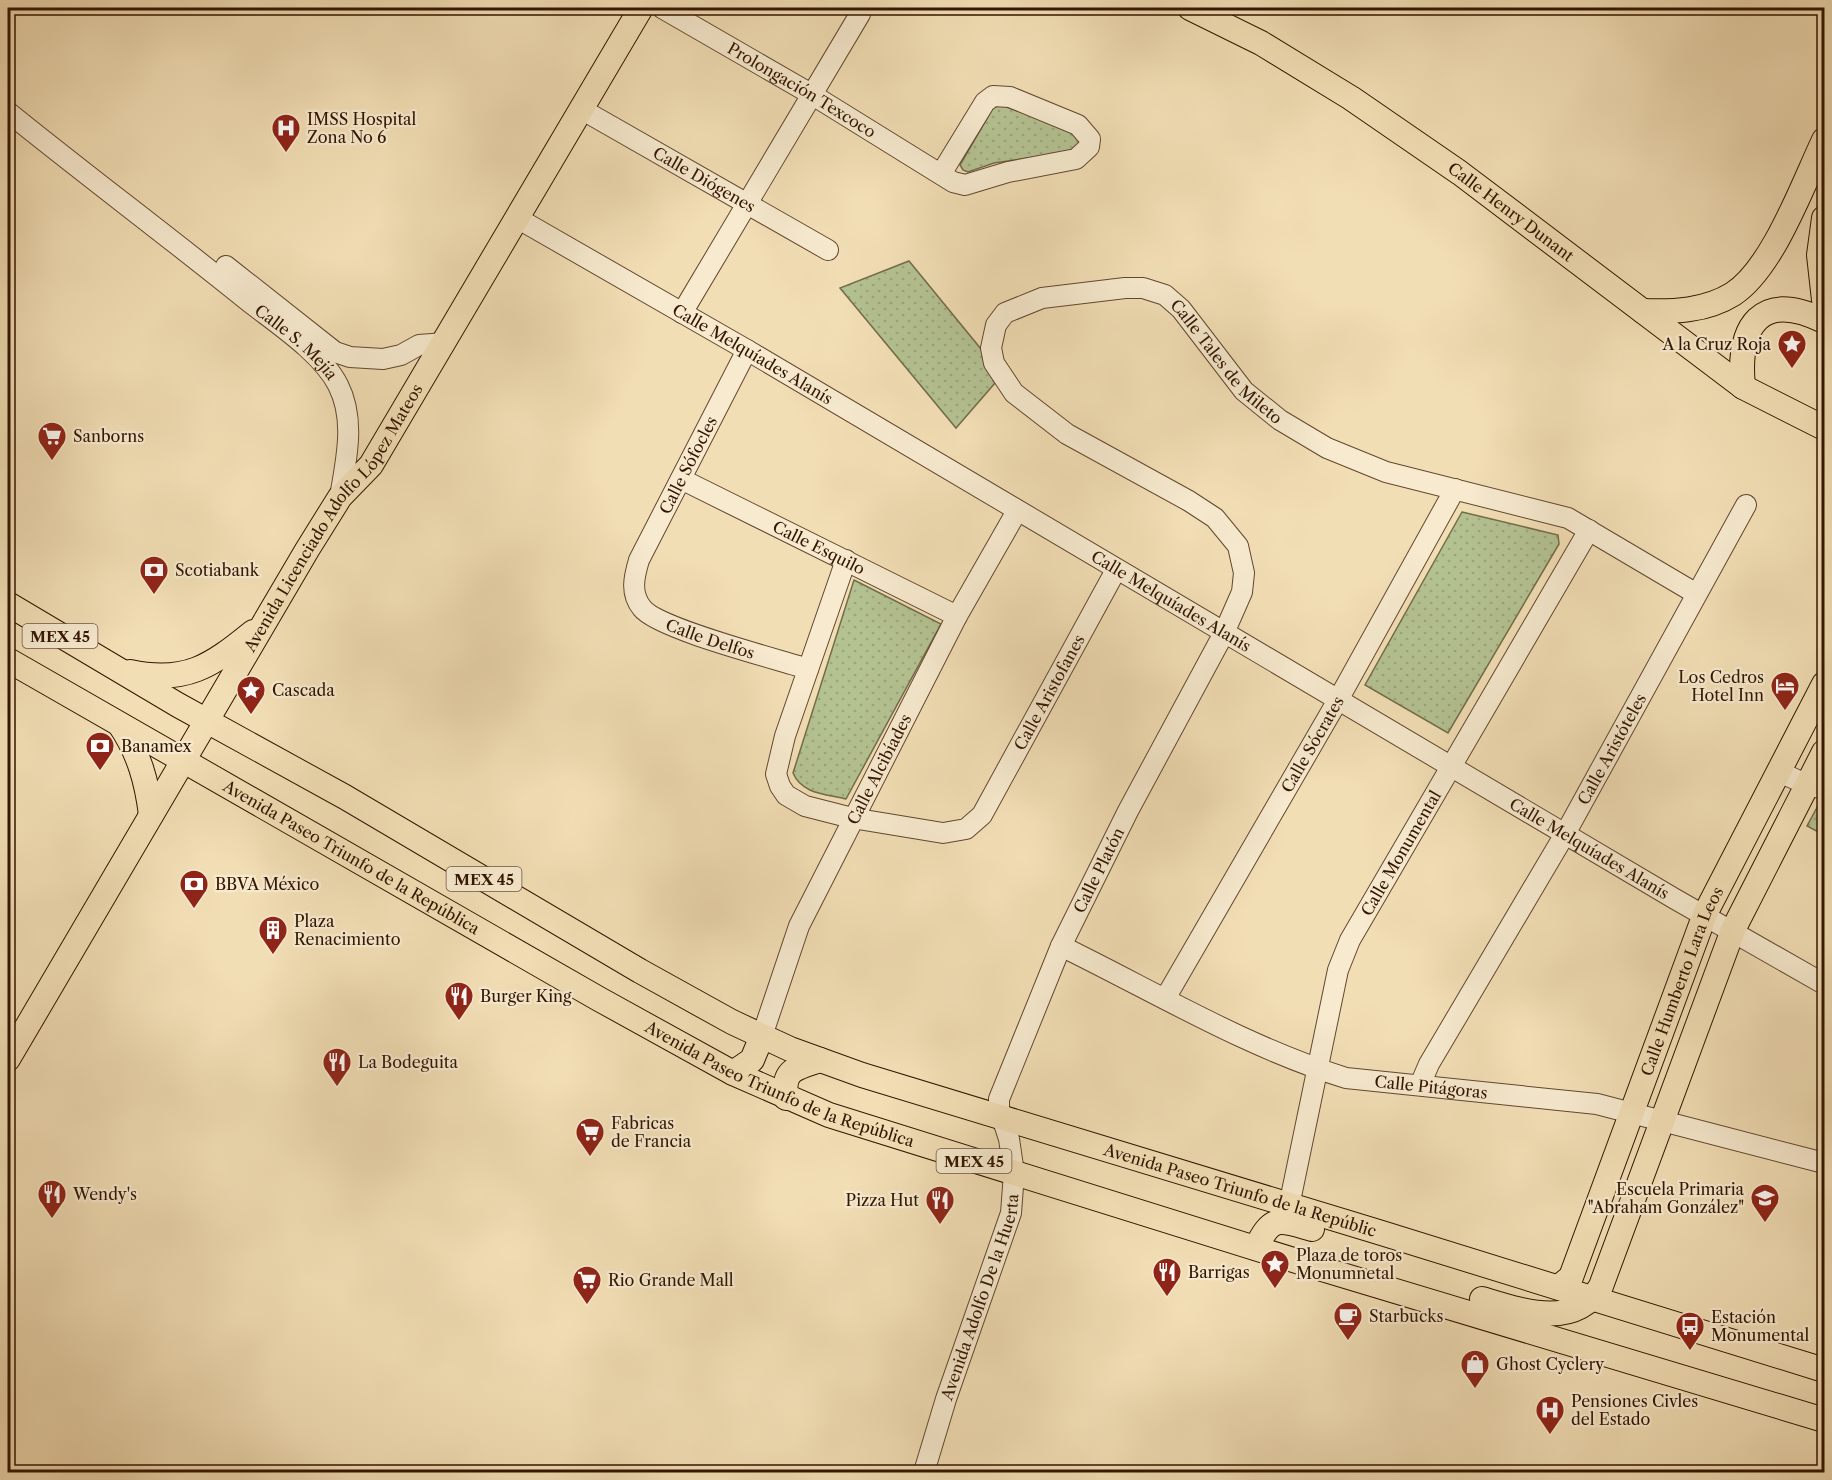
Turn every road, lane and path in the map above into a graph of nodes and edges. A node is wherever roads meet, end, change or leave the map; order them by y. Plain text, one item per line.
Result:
1 (641, 8) edge
2 (662, 8) edge
3 (1190, 8) edge
4 (860, 14) dead end
5 (811, 94) junction
6 (580, 109) junction
7 (12, 120) edge
8 (1824, 140) edge
9 (941, 174) junction
10 (747, 203) junction
11 (517, 218) junction
12 (1824, 218) edge
13 (162, 231) junction
14 (828, 250) dead end
15 (1824, 300) edge
16 (1643, 310) junction
17 (682, 313) junction
18 (1824, 321) edge
19 (445, 343) junction
20 (747, 350) junction
21 (1743, 387) junction
22 (1824, 428) edge
23 (681, 479) junction
24 (1455, 489) junction
25 (340, 497) junction
26 (1746, 505) dead end
27 (1017, 511) junction
28 (1589, 530) junction
29 (846, 560) junction
30 (1116, 570) junction
31 (633, 582) joint
32 (1695, 593) junction
33 (8, 604) edge
34 (957, 616) junction
35 (264, 623) junction
36 (1224, 633) junction
37 (8, 660) edge
38 (113, 668) junction
39 (808, 669) junction
40 (1824, 684) edge
41 (1338, 700) junction
42 (207, 720) junction
43 (120, 725) junction
44 (1824, 752) edge
45 (184, 760) junction
46 (1451, 766) junction
47 (1779, 772) junction
48 (1816, 787) edge
49 (151, 815) junction
50 (852, 818) junction
51 (1564, 834) junction
52 (1705, 914) junction
53 (1733, 930) junction
54 (1061, 946) junction
55 (1824, 984) edge
56 (1166, 997) junction
57 (762, 1036) junction
58 (8, 1059) edge
59 (820, 1060) junction
60 (1318, 1070) junction
61 (733, 1073) junction
62 (1420, 1085) junction
63 (786, 1098) junction
64 (1633, 1113) junction
65 (1001, 1118) junction
66 (1662, 1120) junction
67 (1824, 1163) edge
68 (1014, 1173) junction
69 (1289, 1206) junction
70 (1360, 1228) junction
71 (1256, 1248) junction
72 (1520, 1275) junction
73 (1560, 1286) junction
74 (1408, 1294) junction
75 (1594, 1297) junction
76 (1508, 1307) junction
77 (1824, 1370) edge
78 (1824, 1420) edge
79 (924, 1473) edge

1 - 6 main road, Avenida Licenciado Adolfo López Mateos
2 - 5 street, Prolongación Texcoco
3 - 16 main road, Calle Henry Dunant
4 - 5 street
5 - 9 street, Prolongación Texcoco
5 - 10 street
6 - 10 street, Calle Diógenes
6 - 11 main road, Avenida Licenciado Adolfo López Mateos
7 - 13 street, Calle S. Mejía
8 - 16 main road
9 - 9 street, Prolongación Texcoco
10 - 14 street, Calle Diógenes
10 - 17 street
11 - 17 street, Calle Melquíades Alanís
11 - 19 main road, Avenida Licenciado Adolfo López Mateos
12 - 15 main road
13 - 19 street, Calle S. Mejía
13 - 25 street, Calle S. Mejía
16 - 21 main road, Calle Henry Dunant
17 - 20 street, Calle Melquíades Alanís
18 - 21 main road
19 - 25 main road, Avenida Licenciado Adolfo López Mateos
20 - 23 street, Calle Sófocles
20 - 27 street, Calle Melquíades Alanís
21 - 22 main road, Calle Henry Dunant
23 - 29 street, Calle Esquilo
23 - 31 street, Calle Sófocles
24 - 28 street, Calle Tales de Mileto
24 - 36 street, Calle Tales de Mileto
24 - 41 street, Calle Sócrates
25 - 35 main road, Avenida Licenciado Adolfo López Mateos
26 - 32 street, Calle Aristóteles
27 - 30 street, Calle Melquíades Alanís
27 - 34 street, Calle Alcibíades
28 - 32 street, Calle Tales de Mileto
28 - 46 street, Calle Monumental
29 - 34 street, Calle Esquilo
29 - 39 street
30 - 36 street, Calle Melquíades Alanís
30 - 50 street, Calle Aristofanes
31 - 39 street, Calle Delfos
32 - 51 street, Calle Aristóteles
33 - 38 main road, MEX 45
34 - 50 street, Calle Alcibíades
35 - 38 main road
35 - 42 main road, Avenida Licenciado Adolfo López Mateos
36 - 41 street, Calle Melquíades Alanís
36 - 54 street, Calle Platón
37 - 43 main road, Avenida Paseo Triunfo de la República / MEX 45
38 - 42 main road, MEX 45
39 - 50 street
40 - 47 main road, Calle Humberto Lara Leos
41 - 46 street, Calle Melquíades Alanís
41 - 56 street, Calle Sócrates
42 - 45 main road, Avenida Licenciado Adolfo López Mateos
42 - 57 main road, MEX 45
43 - 45 main road, Avenida Paseo Triunfo de la República / MEX 45
43 - 49 main road
44 - 48 main road, Calle Humberto Lara Leos
45 - 49 main road, Avenida Licenciado Adolfo López Mateos
45 - 61 main road, Avenida Paseo Triunfo de la República / MEX 45
46 - 51 street, Calle Melquíades Alanís
46 - 60 street, Calle Monumental
47 - 48 street
47 - 52 main road, Calle Humberto Lara Leos
48 - 53 main road, Calle Humberto Lara Leos
49 - 58 main road, Avenida Licenciado Adolfo López Mateos
50 - 57 street, Calle Alcibíades
51 - 52 street, Calle Melquíades Alanís
51 - 62 street, Calle Aristóteles
52 - 53 street, Calle Melquíades Alanís
52 - 64 main road, Calle Humberto Lara Leos
53 - 55 street, Calle Melquíades Alanís
53 - 66 main road, Calle Humberto Lara Leos
54 - 56 street, Calle Pitágoras
54 - 65 street, Calle Platón
56 - 60 street, Calle Pitágoras
57 - 59 main road, Avenida Paseo Triunfo de la Repúblic / MEX 45
57 - 61 main road
59 - 63 main road
59 - 65 main road, Avenida Paseo Triunfo de la Repúblic / MEX 45
60 - 62 street, Calle Pitágoras
60 - 69 street, Calle Monumental
61 - 63 main road, Avenida Paseo Triunfo de la República / MEX 45
62 - 64 street, Calle Pitágoras
63 - 68 main road, Avenida Paseo Triunfo de la República / MEX 45
64 - 66 street, Calle Pitágoras
64 - 73 main road, Calle Humberto Lara Leos
65 - 68 street, Avenida Adolfo De la Huerta
65 - 69 main road, Avenida Paseo Triunfo de la Repúblic / MEX 45
66 - 67 street, Calle Pitágoras
66 - 75 main road, Calle Humberto Lara Leos
68 - 71 main road, Avenida Paseo Triunfo de la República / MEX 45
68 - 79 street, Avenida Adolfo De la Huerta
69 - 70 main road, Avenida Paseo Triunfo de la Repúblic / MEX 45
70 - 71 main road
70 - 72 main road, Avenida Paseo Triunfo de la Repúblic / MEX 45
71 - 74 main road, Avenida Paseo Triunfo de la República / MEX 45
72 - 73 main road, Avenida Paseo Triunfo de la Repúblic / MEX 45
72 - 76 main road
73 - 75 main road, Avenida Paseo Triunfo de la Repúblic / MEX 45
74 - 76 main road
74 - 78 main road, Avenida Paseo Triunfo de la República / MEX 45
75 - 76 main road
75 - 77 main road, Avenida Paseo Triunfo de la Repúblic / MEX 45

